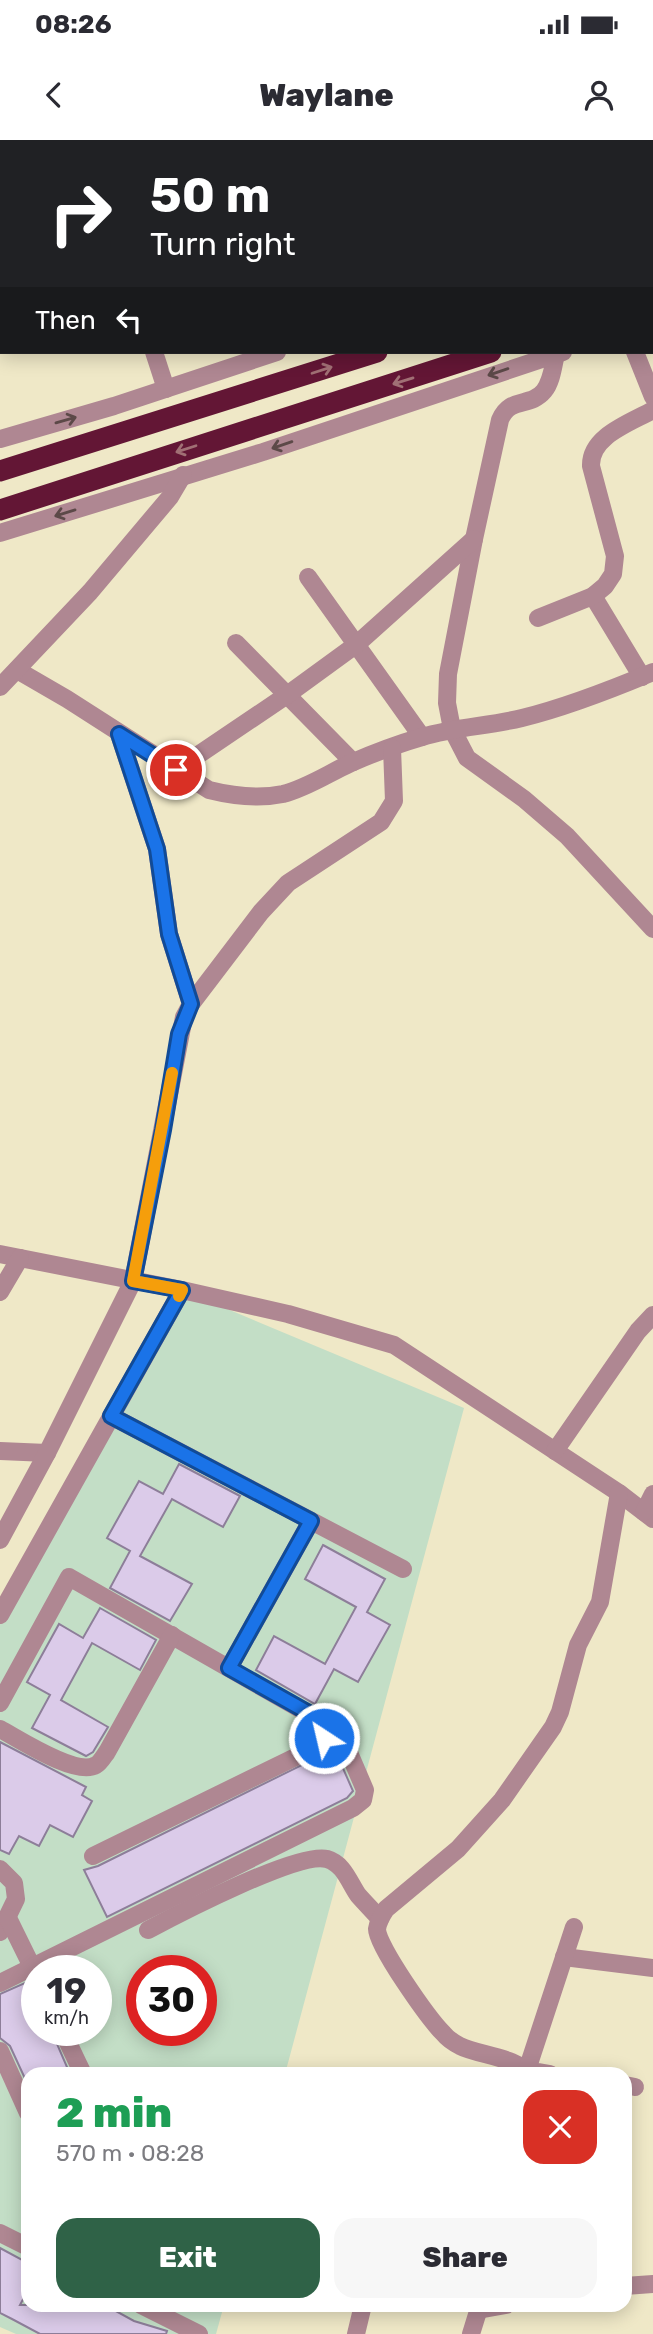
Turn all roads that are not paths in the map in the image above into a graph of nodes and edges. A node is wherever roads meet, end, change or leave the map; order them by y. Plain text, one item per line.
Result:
1 (155, 354) edge
2 (271, 354) edge
3 (371, 354) edge
4 (485, 354) edge
5 (556, 354) edge
6 (559, 354) edge
7 (642, 361) edge
8 (166, 388) junction
9 (653, 397) edge
10 (653, 410) edge
11 (0, 439) edge
12 (0, 471) edge
13 (183, 475) junction
14 (0, 510) edge
15 (0, 533) edge
16 (474, 539) junction
17 (308, 577) dead end
18 (593, 596) junction
19 (538, 618) dead end
20 (236, 643) dead end
21 (357, 644) junction
22 (17, 670) junction
23 (648, 674) edge
24 (0, 687) edge
25 (287, 695) junction
26 (452, 729) junction
27 (119, 734) junction
28 (422, 737) junction
29 (392, 748) junction
30 (353, 762) junction
31 (176, 770) junction
32 (653, 929) edge
33 (191, 1004) junction
34 (0, 1254) edge
35 (20, 1258) junction
36 (133, 1281) junction
37 (182, 1290) junction
38 (0, 1292) edge
39 (653, 1315) edge
40 (111, 1416) junction
41 (0, 1451) edge
42 (555, 1451) junction
43 (47, 1453) junction
44 (619, 1493) junction
45 (653, 1494) edge
46 (648, 1515) edge
47 (311, 1521) junction
48 (0, 1541) edge
49 (403, 1569) dead end
50 (0, 1615) edge
51 (172, 1635) junction
52 (229, 1668) junction
53 (0, 1703) edge
54 (0, 1729) edge
55 (324, 1738) junction
56 (93, 1856) dead end
57 (0, 1869) edge
58 (380, 1919) junction
59 (4, 1925) edge
60 (574, 1927) dead end
61 (148, 1930) dead end
62 (23, 1955) edge
63 (67, 1955) edge
64 (564, 1956) junction
65 (653, 1968) edge
66 (21, 1976) edge
67 (0, 1983) edge
68 (70, 2046) edge
69 (0, 2051) edge
70 (80, 2067) edge
71 (523, 2067) edge
72 (529, 2067) edge
73 (21, 2098) edge
74 (0, 2233) edge
75 (21, 2244) edge
76 (653, 2284) edge
77 (632, 2286) edge
78 (155, 2312) edge
79 (361, 2312) edge
80 (478, 2312) edge
81 (199, 2334) edge
82 (356, 2334) edge
83 (471, 2334) edge

1 - 8 street
2 - 8 street
12 -> 3 highway
4 -> 14 highway
5 -> 13 street
6 - 16 street
7 - 9 street
11 -> 8 street
10 - 18 street
13 -> 15 street
13 - 22 street
16 - 21 street
16 - 26 street
17 - 21 street
18 - 19 street
18 - 23 street
20 - 25 street
21 - 25 street
21 - 28 street
22 - 24 street
22 - 27 street
23 - 26 street
25 - 30 street
25 - 31 street
26 - 28 street
26 - 32 street
27 - 31 street
27 - 33 street
28 - 29 street
29 - 30 street
29 - 33 street
30 - 31 street
33 - 36 street
34 - 35 street
35 - 36 street
35 - 38 street
36 - 37 street
36 - 43 street
37 - 40 street
37 - 42 street
39 - 42 street
40 - 47 street
40 - 50 street
41 - 43 street
42 - 44 street
43 - 48 street
44 - 46 street
44 - 58 street
45 - 46 street
47 - 49 street
47 - 52 street
51 - 52 street
51 - 53 street
51 - 54 street
52 - 55 street
55 - 56 street
55 - 63 street
57 - 59 street
58 - 61 street
58 - 71 street
59 - 62 street
60 - 64 street
64 - 65 street
64 - 72 street
66 - 67 street
68 - 70 street
69 - 73 street
74 - 75 street
76 - 77 street
78 - 81 street
79 - 82 street
80 - 83 street

